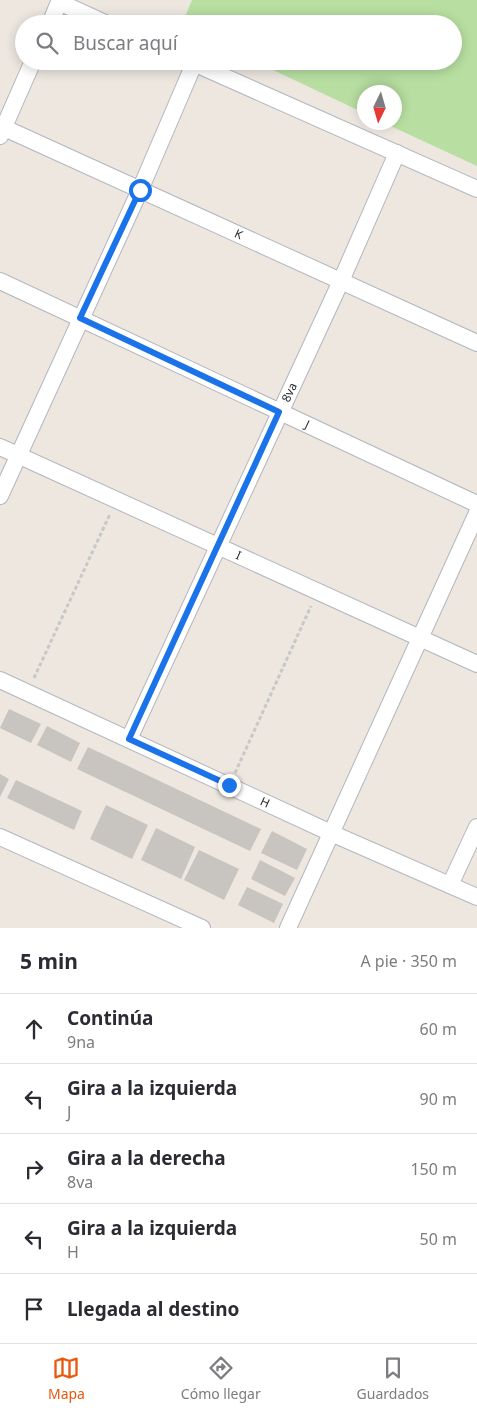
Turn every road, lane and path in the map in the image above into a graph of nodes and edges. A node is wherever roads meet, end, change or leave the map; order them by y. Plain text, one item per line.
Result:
1 (54, 15) edge
2 (88, 15) edge
3 (29, 70) edge
4 (189, 70) edge
5 (210, 70) edge
6 (1, 130) edge
7 (396, 153) junction
8 (477, 189) edge
9 (140, 190) junction
10 (0, 281) edge
11 (341, 281) junction
12 (80, 318) junction
13 (477, 343) edge
14 (279, 412) junction
15 (0, 447) edge
16 (18, 455) junction
17 (0, 496) edge
18 (116, 500) junction
19 (477, 504) edge
20 (477, 513) edge
21 (218, 546) junction
22 (318, 591) junction
23 (420, 638) junction
24 (477, 664) edge
25 (0, 680) edge
26 (27, 693) junction
27 (129, 739) junction
28 (229, 785) junction
29 (477, 827) edge
30 (331, 833) junction
31 (0, 836) edge
32 (450, 885) junction
33 (477, 897) edge
34 (202, 928) edge
35 (288, 928) edge

1 - 2 street
3 - 6 street
4 - 9 street
5 - 7 street
6 - 9 street, K
7 - 8 street
7 - 11 street, 8va
9 - 11 street, K
9 - 12 street
10 - 12 street, J
11 - 13 street, K
11 - 14 street, 8va
12 - 14 street, J
12 - 16 street
14 - 19 street, J
14 - 21 street, 8va
15 - 16 street, I
16 - 17 street
16 - 18 street, I
18 - 21 street, I
18 - 26 path
20 - 23 street
21 - 22 street, I
21 - 27 street, 8va
22 - 23 street, I
22 - 28 path
23 - 24 street, I
23 - 30 street
25 - 26 street, H
26 - 27 street, H
27 - 28 street, H
28 - 30 street, H
29 - 32 street
30 - 32 street, H
30 - 35 street
31 - 34 street
32 - 33 street, H

